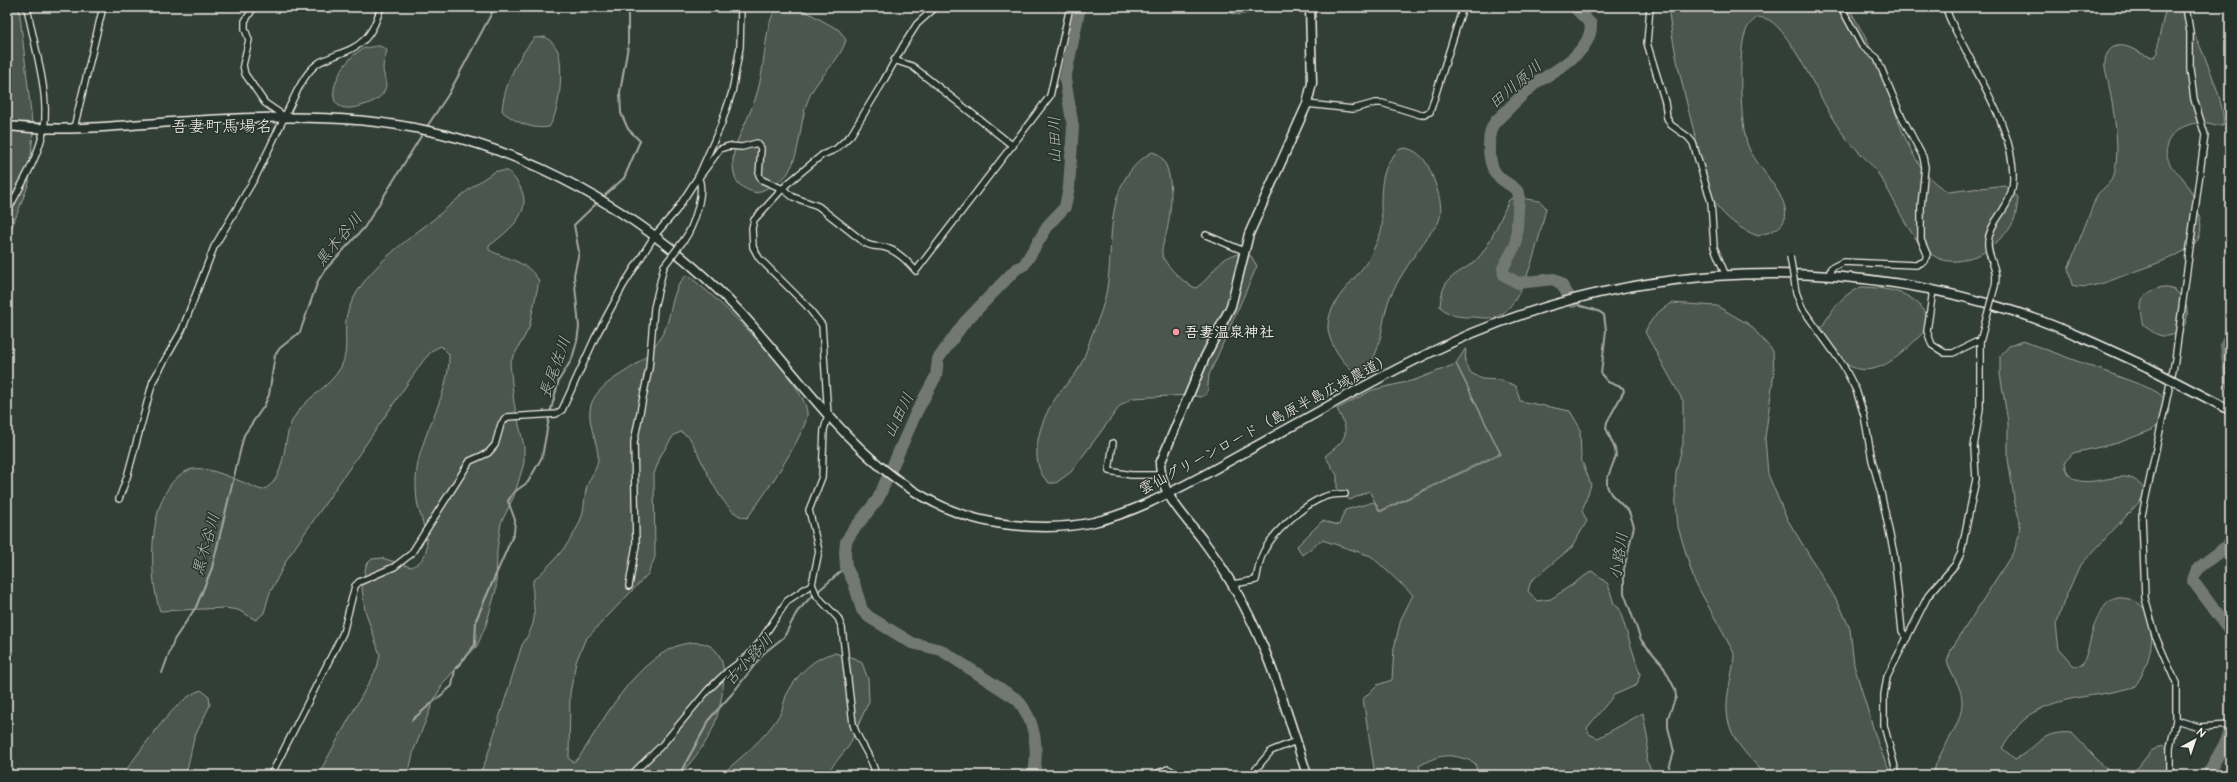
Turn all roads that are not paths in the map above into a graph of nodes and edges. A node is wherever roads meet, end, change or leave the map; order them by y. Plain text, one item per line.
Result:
1 (27, 7) edge
2 (103, 7) edge
3 (254, 7) edge
4 (381, 7) edge
5 (741, 7) edge
6 (936, 7) edge
7 (1070, 7) edge
8 (1310, 7) edge
9 (1463, 7) edge
10 (1650, 7) edge
11 (1841, 7) edge
12 (1946, 7) edge
13 (2186, 7) edge
14 (894, 60) junction
15 (1307, 104) junction
16 (284, 116) junction
17 (7, 126) edge
18 (44, 128) junction
19 (74, 128) junction
20 (1013, 146) junction
21 (698, 177) junction
22 (782, 189) junction
23 (7, 212) edge
24 (652, 232) junction
25 (1206, 235) dead end
26 (1244, 251) junction
27 (1790, 256) dead end
28 (1726, 276) junction
29 (1829, 276) junction
30 (1933, 290) junction
31 (1980, 342) junction
32 (2230, 410) edge
33 (828, 416) junction
34 (1112, 443) dead end
35 (1160, 475) junction
36 (1345, 494) dead end
37 (1167, 495) junction
38 (119, 498) dead end
39 (1233, 584) junction
40 (629, 586) dead end
41 (813, 587) junction
42 (1907, 638) junction
43 (2176, 720) junction
44 (2229, 726) edge
45 (1296, 741) junction
46 (271, 775) edge
47 (631, 775) edge
48 (876, 775) edge
49 (1154, 775) edge
50 (1179, 775) edge
51 (1250, 775) edge
52 (1307, 775) edge
53 (1898, 775) edge
54 (2170, 775) edge

1 - 18 street
2 - 19 street
3 - 16 street
4 - 16 street
5 - 21 street
6 - 14 street
7 - 20 street
8 - 15 street
9 - 15 street
10 - 28 street
11 - 29 street
12 - 31 street, bridge
13 - 43 street
14 - 20 street
14 - 22 street
15 - 26 street
16 - 19 street, 雲仙グリーンロード（島原半島広域農道）
16 - 24 street, 雲仙グリーンロード（島原半島広域農道）
16 - 38 street
17 - 18 street, 雲仙グリーンロード（島原半島広域農道）
18 - 19 street, 雲仙グリーンロード（島原半島広域農道）
18 - 23 street
20 - 22 street
21 - 22 street
21 - 24 street
21 - 40 street, bridge
22 - 33 street
24 - 33 street, 雲仙グリーンロード（島原半島広域農道）
24 - 46 street
25 - 26 street
26 - 35 street
27 - 42 street, bridge
28 - 29 street, 雲仙グリーンロード（島原半島広域農道）
28 - 37 street, 雲仙グリーンロード（島原半島広域農道）
29 - 30 street, 雲仙グリーンロード（島原半島広域農道）
30 - 31 street
30 - 32 street, 雲仙グリーンロード（島原半島広域農道）, bridge
31 - 42 street
33 - 37 street, 雲仙グリーンロード（島原半島広域農道）
33 - 41 street
34 - 35 street
35 - 37 street
36 - 39 street
37 - 39 street
39 - 45 street
41 - 47 street
41 - 48 street
42 - 53 street
43 - 44 street
43 - 54 street
45 - 51 street
45 - 52 street
49 - 50 street

